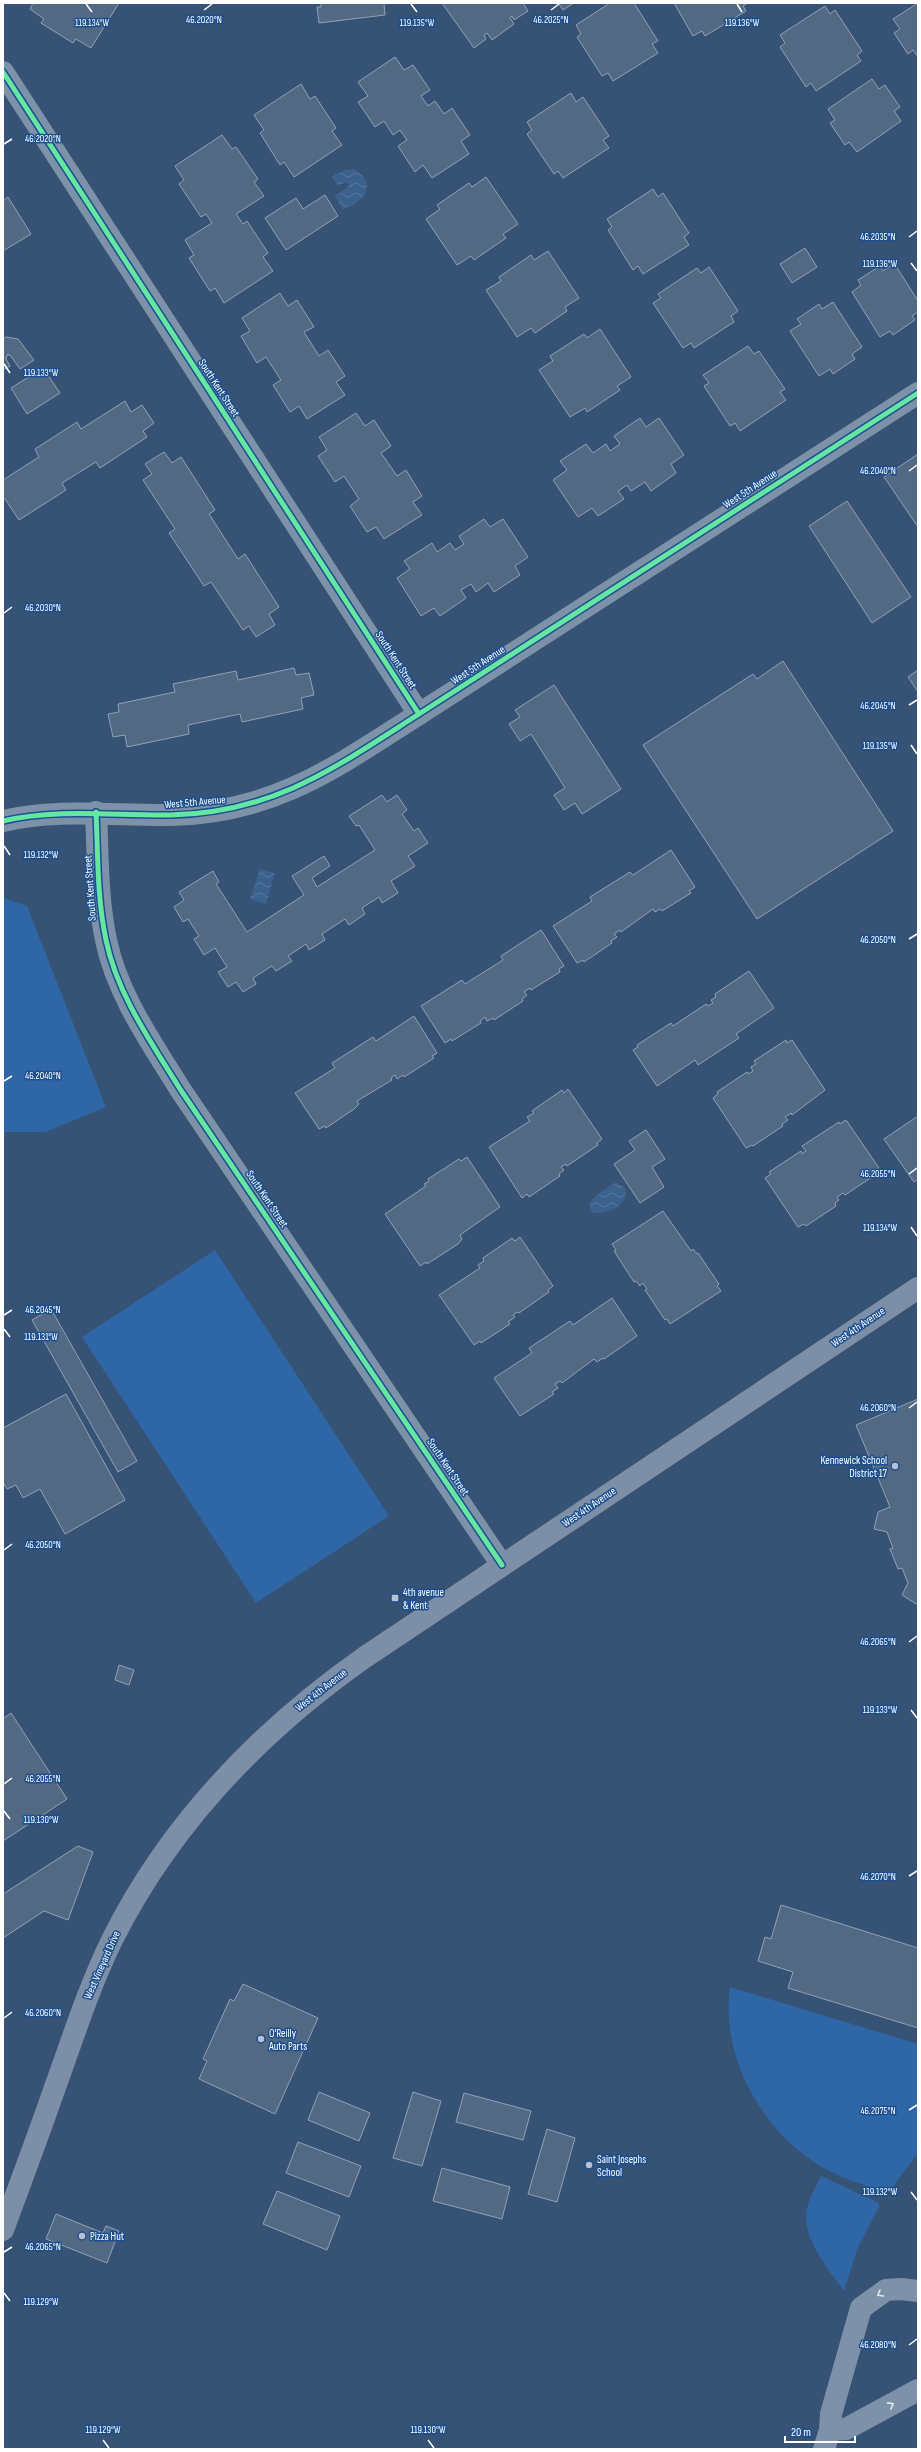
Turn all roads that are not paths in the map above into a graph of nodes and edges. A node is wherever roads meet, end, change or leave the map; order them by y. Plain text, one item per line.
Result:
1 (3, 72) edge
2 (918, 392) edge
3 (419, 714) junction
4 (96, 812) junction
5 (3, 821) edge
6 (918, 1288) edge
7 (502, 1565) junction
8 (266, 1736) joint
9 (3, 2230) edge
10 (918, 2291) edge
11 (918, 2390) edge
12 (827, 2439) edge

1 - 3 street, South Kent Street
2 - 3 street, West 5th Avenue
3 - 4 street, West 5th Avenue
4 - 5 street, West 5th Avenue
4 - 7 street, South Kent Street
6 - 7 main road, West 4th Avenue
7 - 8 main road, West 4th Avenue
8 - 9 main road, West Vineyard Drive
10 -> 12 street
12 -> 11 street

